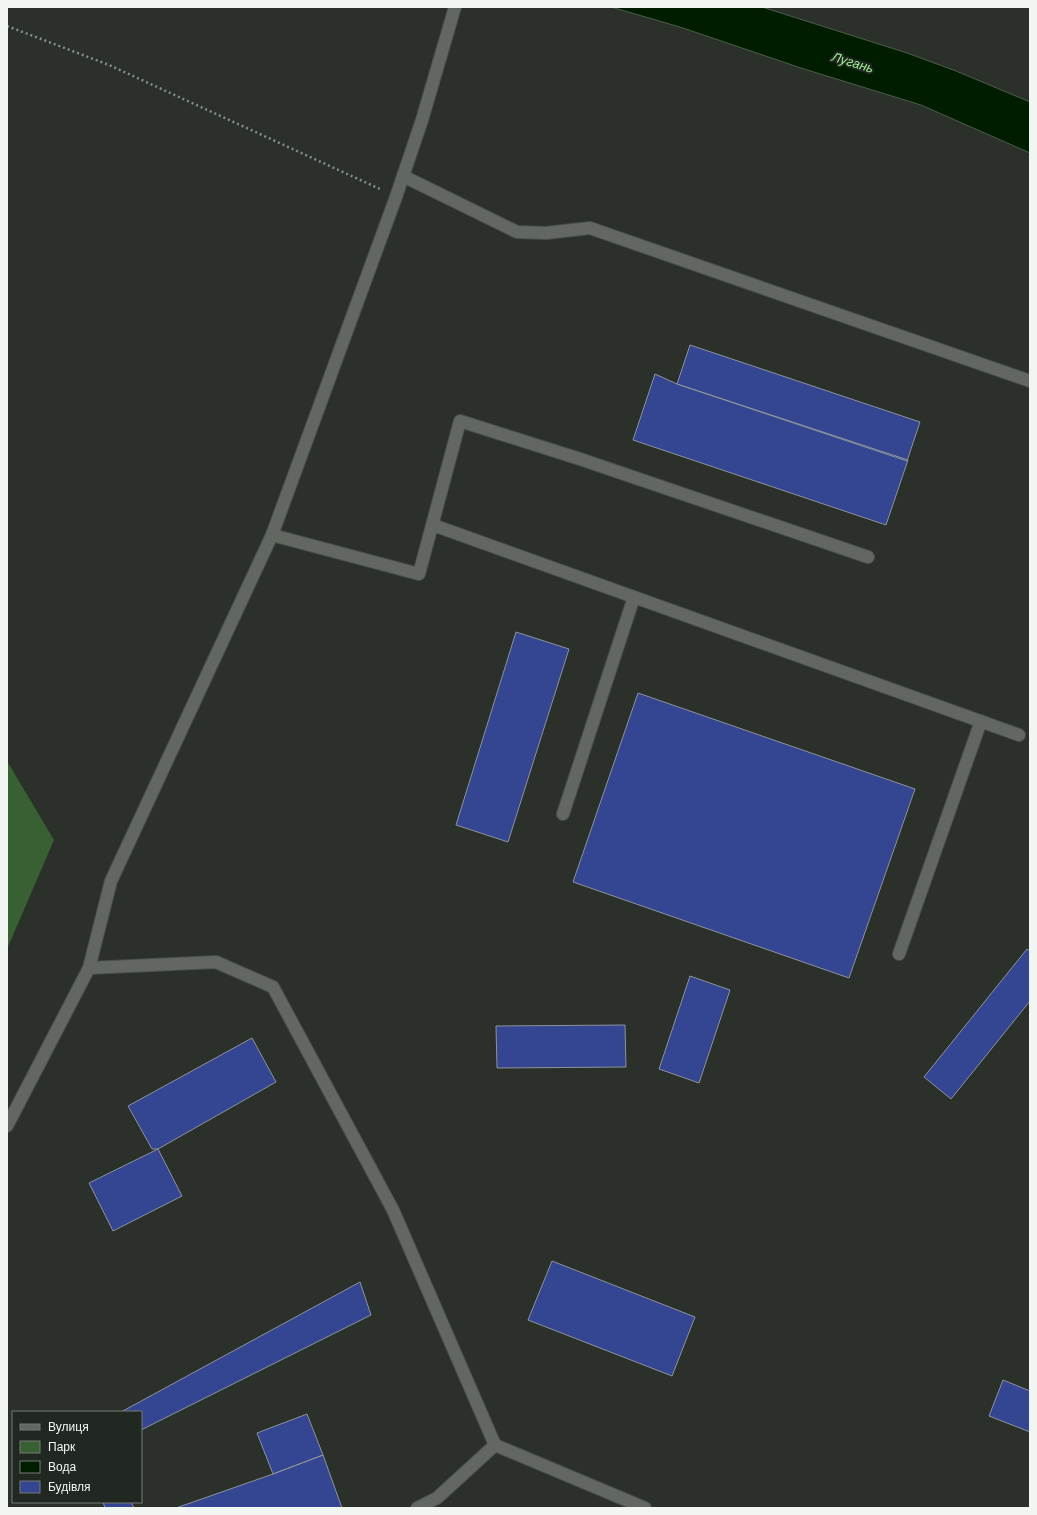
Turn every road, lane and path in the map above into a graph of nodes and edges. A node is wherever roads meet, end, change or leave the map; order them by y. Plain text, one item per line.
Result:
1 (455, 7) edge
2 (7, 26) edge
3 (403, 176) junction
4 (396, 197) junction
5 (1030, 380) edge
6 (433, 525) junction
7 (272, 535) junction
8 (868, 557) dead end
9 (634, 597) junction
10 (981, 721) junction
11 (1019, 735) dead end
12 (563, 814) dead end
13 (899, 954) dead end
14 (89, 968) junction
15 (7, 1126) edge
16 (495, 1445) junction
17 (417, 1508) edge
18 (645, 1508) edge

1 - 3 street
2 - 4 path
3 - 4 street
3 - 5 street
4 - 7 street
6 - 7 street
6 - 8 street
6 - 9 street
7 - 14 street
9 - 10 street
9 - 12 street
10 - 11 street
10 - 13 street
14 - 15 street
14 - 16 street
16 - 17 street
16 - 18 street

